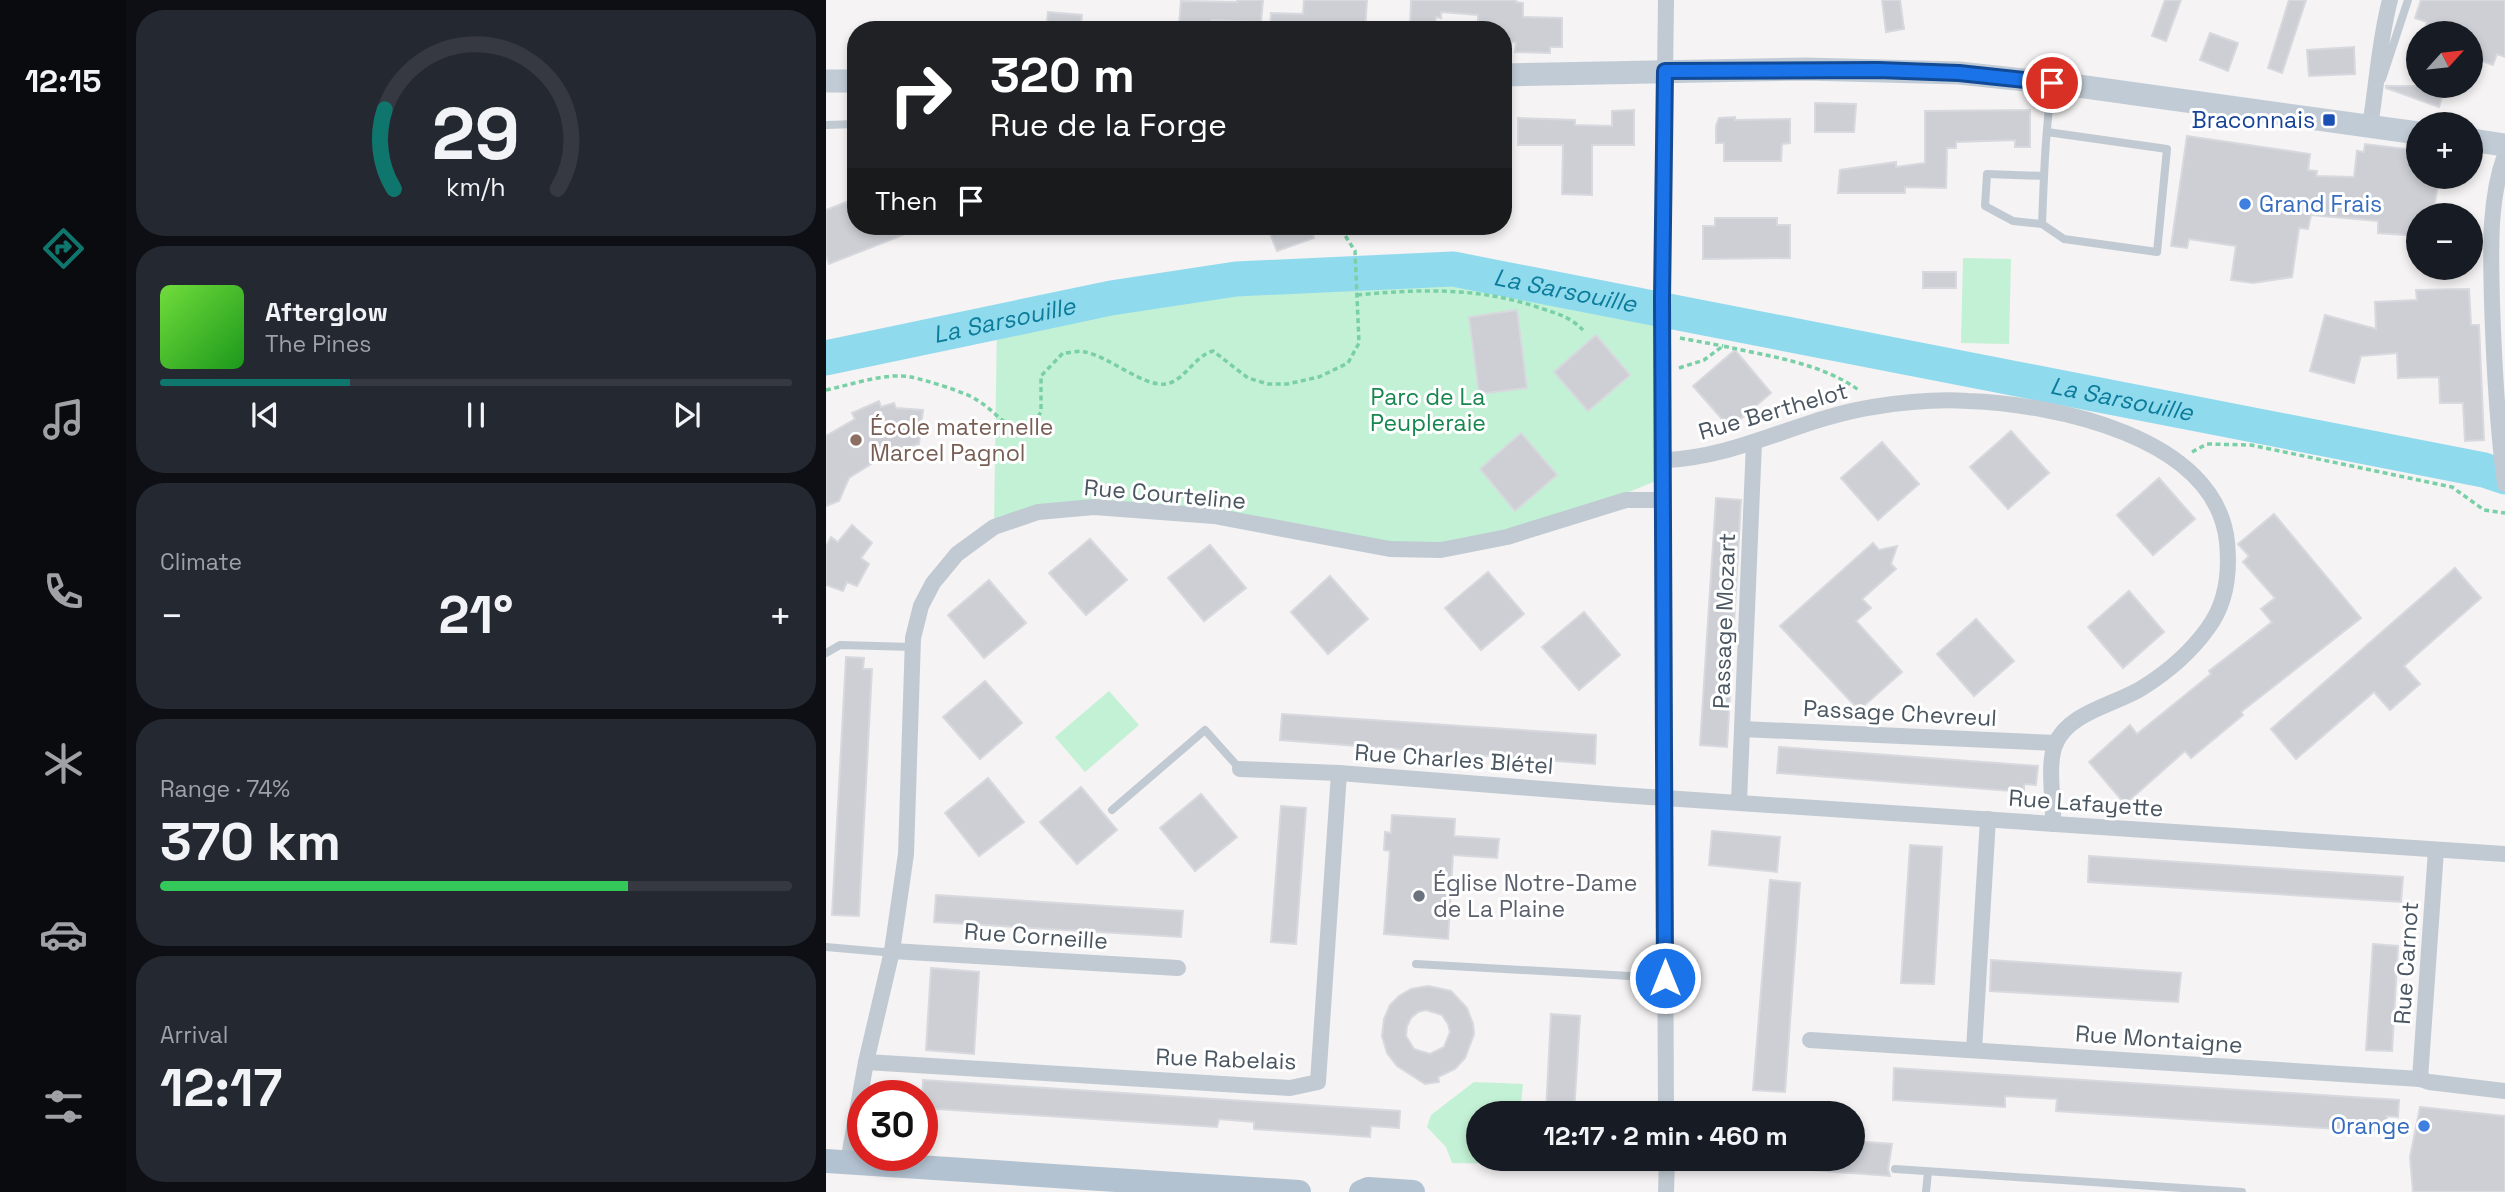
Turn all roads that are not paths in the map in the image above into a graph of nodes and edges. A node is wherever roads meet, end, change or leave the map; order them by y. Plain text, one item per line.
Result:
1 (1666, 0) edge
2 (2390, 0) edge
3 (2408, 0) edge
4 (1665, 71) junction
5 (1512, 75) edge
6 (847, 80) edge
7 (826, 81) edge
8 (2052, 83) junction
9 (2377, 91) junction
10 (847, 124) edge
11 (826, 125) edge
12 (2371, 126) junction
13 (2406, 131) edge
14 (2047, 132) junction
15 (2483, 142) edge
16 (2505, 145) edge
17 (2505, 155) edge
18 (2044, 176) junction
19 (2042, 224) junction
20 (2499, 340) edge
21 (1754, 442) junction
22 (1664, 460) junction
23 (2505, 484) edge
24 (1663, 500) junction
25 (913, 647) junction
26 (826, 653) edge
27 (1742, 729) junction
28 (2056, 743) junction
29 (1240, 769) joint
30 (1339, 773) junction
31 (1665, 797) junction
32 (1739, 801) junction
33 (1112, 810) dead end
34 (1987, 819) junction
35 (2053, 824) junction
36 (2436, 850) junction
37 (2505, 854) edge
38 (826, 947) edge
39 (892, 951) junction
40 (1416, 964) dead end
41 (1178, 968) dead end
42 (1665, 978) junction
43 (1810, 1040) dead end
44 (1974, 1050) junction
45 (866, 1062) junction
46 (2420, 1079) junction
47 (2505, 1091) edge
48 (1666, 1101) edge
49 (837, 1162) edge
50 (1895, 1169) dead end
51 (1667, 1171) edge
52 (1928, 1172) junction
53 (1253, 1190) edge
54 (1298, 1192) edge
55 (1361, 1192) edge
56 (1413, 1192) edge
57 (1666, 1192) edge
58 (1926, 1192) edge
59 (2242, 1192) edge

1 - 4 street
2 - 9 street
3 - 9 lane
4 - 5 main road
4 - 8 main road
4 - 22 street
6 - 7 main road
8 - 12 main road
8 - 14 lane
9 - 12 street
10 - 11 lane
12 - 13 main road
14 - 18 lane
14 - 19 lane
15 - 16 main road
17 - 20 street
18 - 19 lane
18 - 19 lane
20 - 23 street
21 - 22 street, Rue Berthelot
21 - 27 street, Passage Mozart
21 - 28 street, Rue Berthelot
22 - 24 street
24 - 25 street, Rue Courteline
24 - 31 street
25 - 26 lane
25 - 39 street, Rue Courteline
27 - 28 street, Passage Chevreul
27 - 32 street, Passage Mozart
28 - 35 street
29 - 30 street, Rue Charles Blétel
29 - 33 lane
30 - 31 street, Rue Charles Blétel
30 - 45 street, Rue Rabelais
31 - 32 street, Rue Lafayette
31 - 42 street
32 - 34 street, Rue Lafayette
34 - 35 street, Rue Lafayette
34 - 44 street
35 - 36 street, Rue Lafayette
36 - 37 street, Rue Lafayette
36 - 46 street, Rue Carnot
38 - 39 lane
39 - 41 street, Rue Corneille
39 - 45 street, Rue Courteline
40 - 42 lane
42 - 48 street
43 - 44 street, Rue Montaigne
44 - 46 street, Rue Montaigne
45 - 49 street, Rue Courteline
46 - 47 street, Rue Montaigne
49 - 53 main road
50 - 52 lane
51 - 57 street
52 - 58 lane
52 - 59 lane
53 - 54 main road
55 - 56 main road

